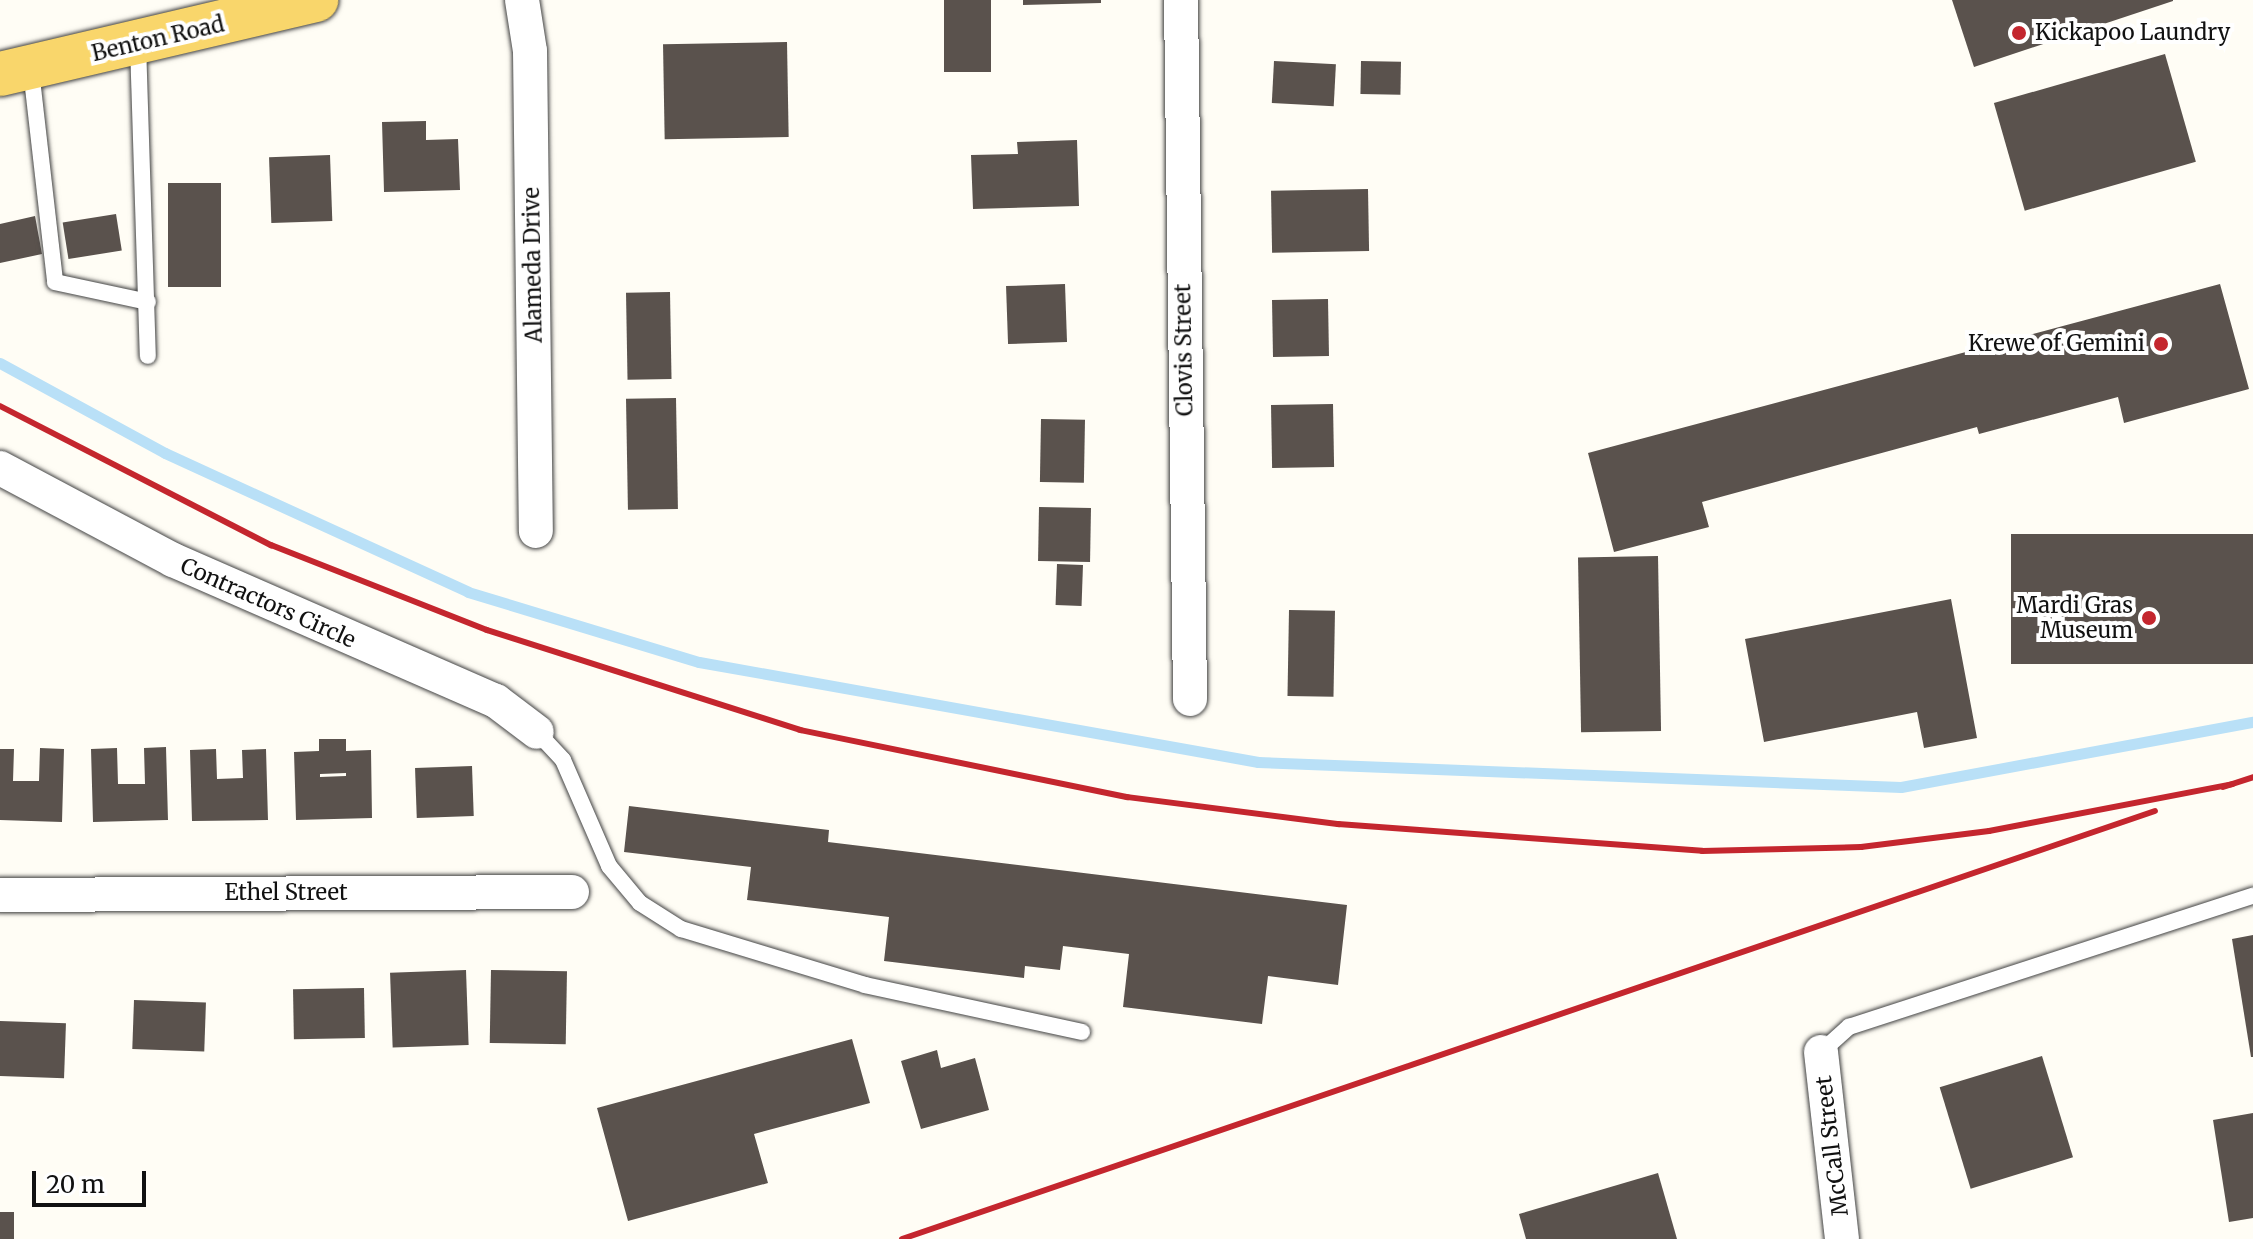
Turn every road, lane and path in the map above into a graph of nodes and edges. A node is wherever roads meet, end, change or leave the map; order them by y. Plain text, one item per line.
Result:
1 (316, 0) edge
2 (522, 0) edge
3 (1181, 0) edge
4 (138, 44) junction
5 (15, 71) edge
6 (148, 302) junction
7 (148, 356) dead end
8 (0, 468) edge
9 (536, 531) dead end
10 (1190, 699) dead end
11 (537, 732) joint
12 (572, 892) dead end
13 (0, 895) edge
14 (2253, 896) edge
15 (1082, 1032) dead end
16 (1821, 1052) joint
17 (1842, 1239) edge

1 - 4 main road, Benton Road
2 - 9 street, Alameda Drive
3 - 10 street, Clovis Street
4 - 5 main road, Benton Road
4 - 6 lane
5 - 6 lane
6 - 7 lane
8 - 11 street, Contractors Circle
11 - 15 lane
12 - 13 street, Ethel Street
14 - 16 lane
16 - 17 street, McCall Street

